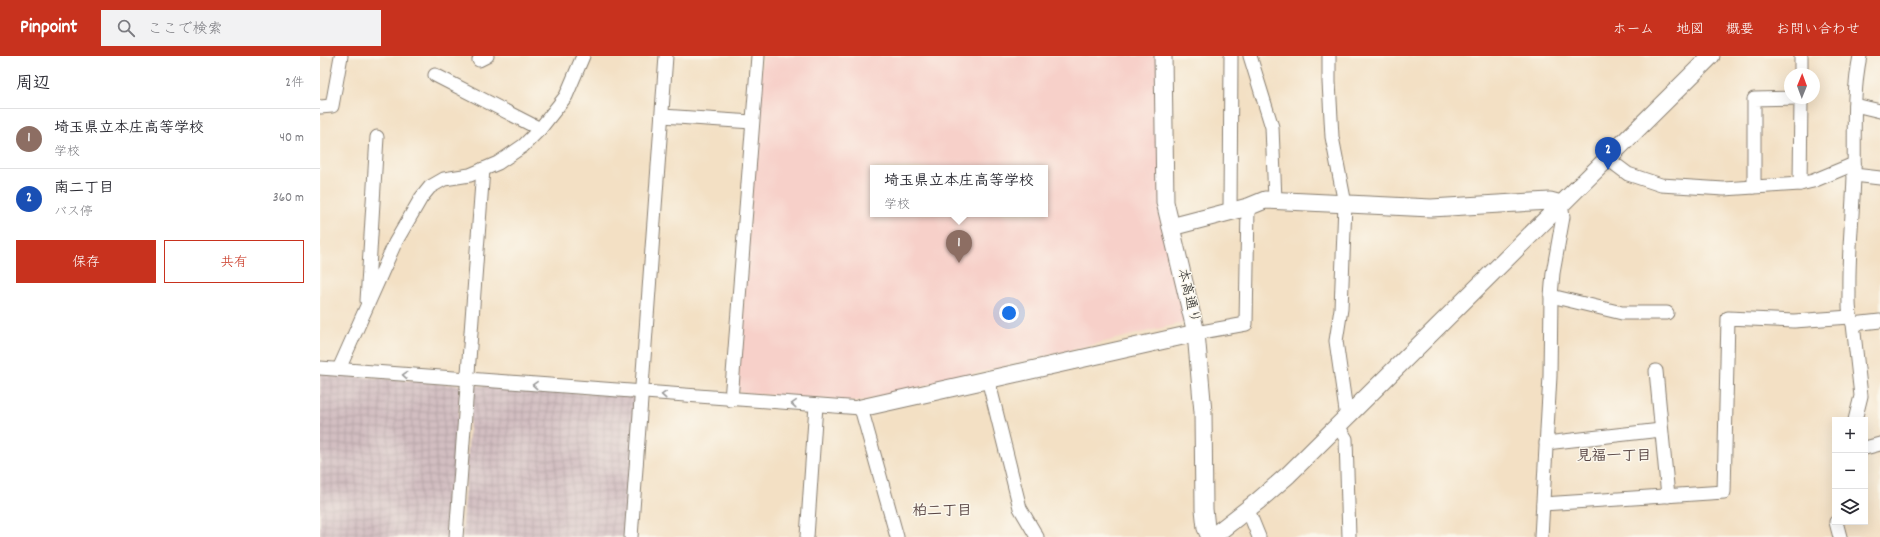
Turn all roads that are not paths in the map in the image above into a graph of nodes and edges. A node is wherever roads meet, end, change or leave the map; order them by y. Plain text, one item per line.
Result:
1 (341, 56) edge
2 (583, 56) edge
3 (666, 56) edge
4 (758, 56) edge
5 (1163, 56) edge
6 (1231, 56) edge
7 (1250, 56) edge
8 (1329, 56) edge
9 (1711, 56) edge
10 (1801, 56) edge
11 (1860, 56) edge
12 (1801, 68) edge
13 (435, 75) dead end
14 (1784, 99) edge
15 (1801, 104) edge
16 (1855, 105) junction
17 (320, 107) edge
18 (1880, 111) edge
19 (662, 116) junction
20 (752, 122) junction
21 (540, 129) junction
22 (376, 137) dead end
23 (1608, 159) junction
24 (483, 169) junction
25 (1854, 169) junction
26 (1880, 178) edge
27 (1800, 184) junction
28 (1754, 187) junction
29 (1275, 200) junction
30 (1345, 204) junction
31 (1561, 204) junction
32 (1248, 207) junction
33 (1230, 211) junction
34 (1171, 227) junction
35 (1551, 296) junction
36 (366, 310) junction
37 (1667, 313) dead end
38 (1852, 321) junction
39 (1880, 321) edge
40 (1196, 333) junction
41 (320, 368) edge
42 (339, 369) junction
43 (1656, 371) dead end
44 (988, 379) junction
45 (468, 380) junction
46 (642, 393) junction
47 (731, 400) junction
48 (816, 405) junction
49 (861, 408) junction
50 (1856, 417) edge
51 (1342, 422) junction
52 (1661, 430) junction
53 (1546, 443) junction
54 (1880, 444) edge
55 (1868, 447) edge
56 (1668, 496) junction
57 (1543, 504) junction
58 (1248, 510) junction
59 (1837, 525) edge
60 (456, 537) edge
61 (631, 537) edge
62 (807, 537) edge
63 (897, 537) edge
64 (1037, 537) edge
65 (1211, 537) edge
66 (1259, 537) edge
67 (1349, 537) edge
68 (1541, 537) edge
69 (1840, 537) edge

1 - 17 street
2 - 21 street
3 - 19 street
4 - 20 street
5 - 34 street, 本高通り
6 - 33 street
7 - 29 street
8 - 30 street
9 - 23 street
10 - 12 street
11 - 16 street
13 - 21 street
14 - 28 street
15 - 27 street
16 - 18 street
16 - 25 street
19 - 20 street
19 - 46 street
20 - 47 street
21 - 24 street
22 - 36 street
23 - 28 street
23 - 31 street
24 - 36 street
24 - 45 street
25 - 26 street
25 - 27 street
25 - 38 street
27 - 28 street
29 - 30 street
29 - 32 street
30 - 31 street
30 - 51 street
31 - 35 street
31 - 51 street
32 - 33 street
32 - 40 street
33 - 34 street
34 - 40 street, 本高通り
35 - 37 street
35 - 53 street
36 - 42 street
38 - 39 street
38 - 50 street
38 - 56 street
40 - 44 street
40 - 65 street, 本高通り
41 - 42 street
45 -> 42 street
43 - 52 street
44 - 49 street
44 - 64 street
46 -> 45 street
45 - 60 street
47 -> 46 street
46 - 61 street
48 -> 47 street
48 - 49 street
48 - 62 street
49 - 63 street
51 - 58 street
51 - 67 street
52 - 53 street
52 - 56 street
53 - 57 street
54 - 55 street
56 - 57 street
57 - 68 street
58 - 65 street
58 - 66 street
59 - 69 street

